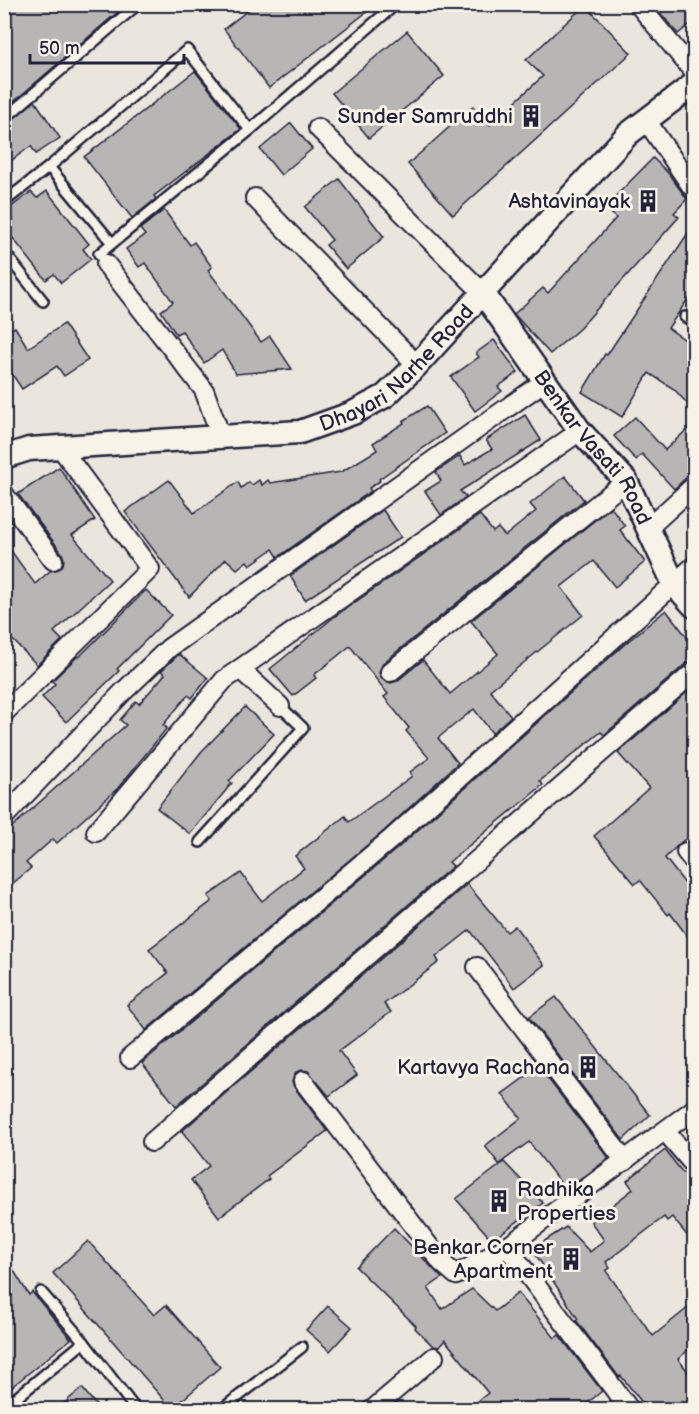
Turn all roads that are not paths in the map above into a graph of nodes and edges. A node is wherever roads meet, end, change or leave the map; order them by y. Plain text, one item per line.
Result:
1 (138, 4) edge
2 (396, 4) edge
3 (638, 4) edge
4 (694, 72) edge
5 (694, 84) edge
6 (4, 119) edge
7 (646, 120) junction
8 (318, 128) dead end
9 (250, 130) junction
10 (49, 167) junction
11 (694, 190) edge
12 (255, 198) dead end
13 (4, 202) edge
14 (112, 243) junction
15 (4, 252) edge
16 (106, 264) joint
17 (483, 293) junction
18 (43, 301) dead end
19 (685, 317) dead end
20 (694, 322) edge
21 (417, 365) junction
22 (545, 381) junction
23 (580, 430) junction
24 (221, 437) junction
25 (60, 447) junction
26 (4, 457) edge
27 (626, 481) junction
28 (694, 486) edge
29 (4, 494) edge
30 (648, 528) junction
31 (53, 560) dead end
32 (694, 566) edge
33 (674, 584) junction
34 (694, 606) edge
35 (240, 669) junction
36 (390, 672) dead end
37 (694, 672) edge
38 (280, 706) joint
39 (4, 713) edge
40 (4, 817) edge
41 (96, 832) dead end
42 (200, 842) dead end
43 (477, 967) dead end
44 (130, 1058) dead end
45 (303, 1081) dead end
46 (694, 1109) edge
47 (665, 1131) junction
48 (152, 1142) dead end
49 (625, 1161) junction
50 (694, 1165) edge
51 (507, 1247) junction
52 (41, 1292) dead end
53 (84, 1342) junction
54 (302, 1347) dead end
55 (434, 1357) dead end
56 (4, 1408) edge
57 (136, 1410) edge
58 (221, 1410) edge
59 (372, 1410) edge
60 (630, 1410) edge

1 - 6 lane
2 - 9 lane
3 - 4 street
5 - 7 street, Dhayari Narhe Road
7 - 11 street
7 - 17 street, Dhayari Narhe Road
8 - 17 street
9 - 10 lane
9 - 14 lane
10 - 13 lane
10 - 14 lane
12 - 21 street
14 - 16 lane
15 - 18 lane
16 - 24 street
17 - 21 street, Dhayari Narhe Road
17 - 22 street, Benkar Vasati Road
19 - 20 lane
21 - 24 street, Dhayari Narhe Road
22 - 23 street, Benkar Vasati Road
22 - 40 street
23 - 27 street, Benkar Vasati Road
23 - 35 street
24 - 25 street, Dhayari Narhe Road
25 - 26 street, Dhayari Narhe Road
25 - 39 street
27 - 30 street, Benkar Vasati Road
27 - 36 street
28 - 30 street
29 - 31 street
30 - 33 street, Benkar Vasati Road
32 - 33 street
33 - 34 street, Benkar Vasati Road
33 - 44 street
35 - 38 street
35 - 41 street
37 - 48 street
38 - 42 lane
43 - 49 street
45 - 51 street
46 - 47 street
47 - 49 street
47 - 50 street
49 - 51 street
51 - 60 street
52 - 53 lane
53 - 56 lane
53 - 57 lane
54 - 58 lane
55 - 59 street

